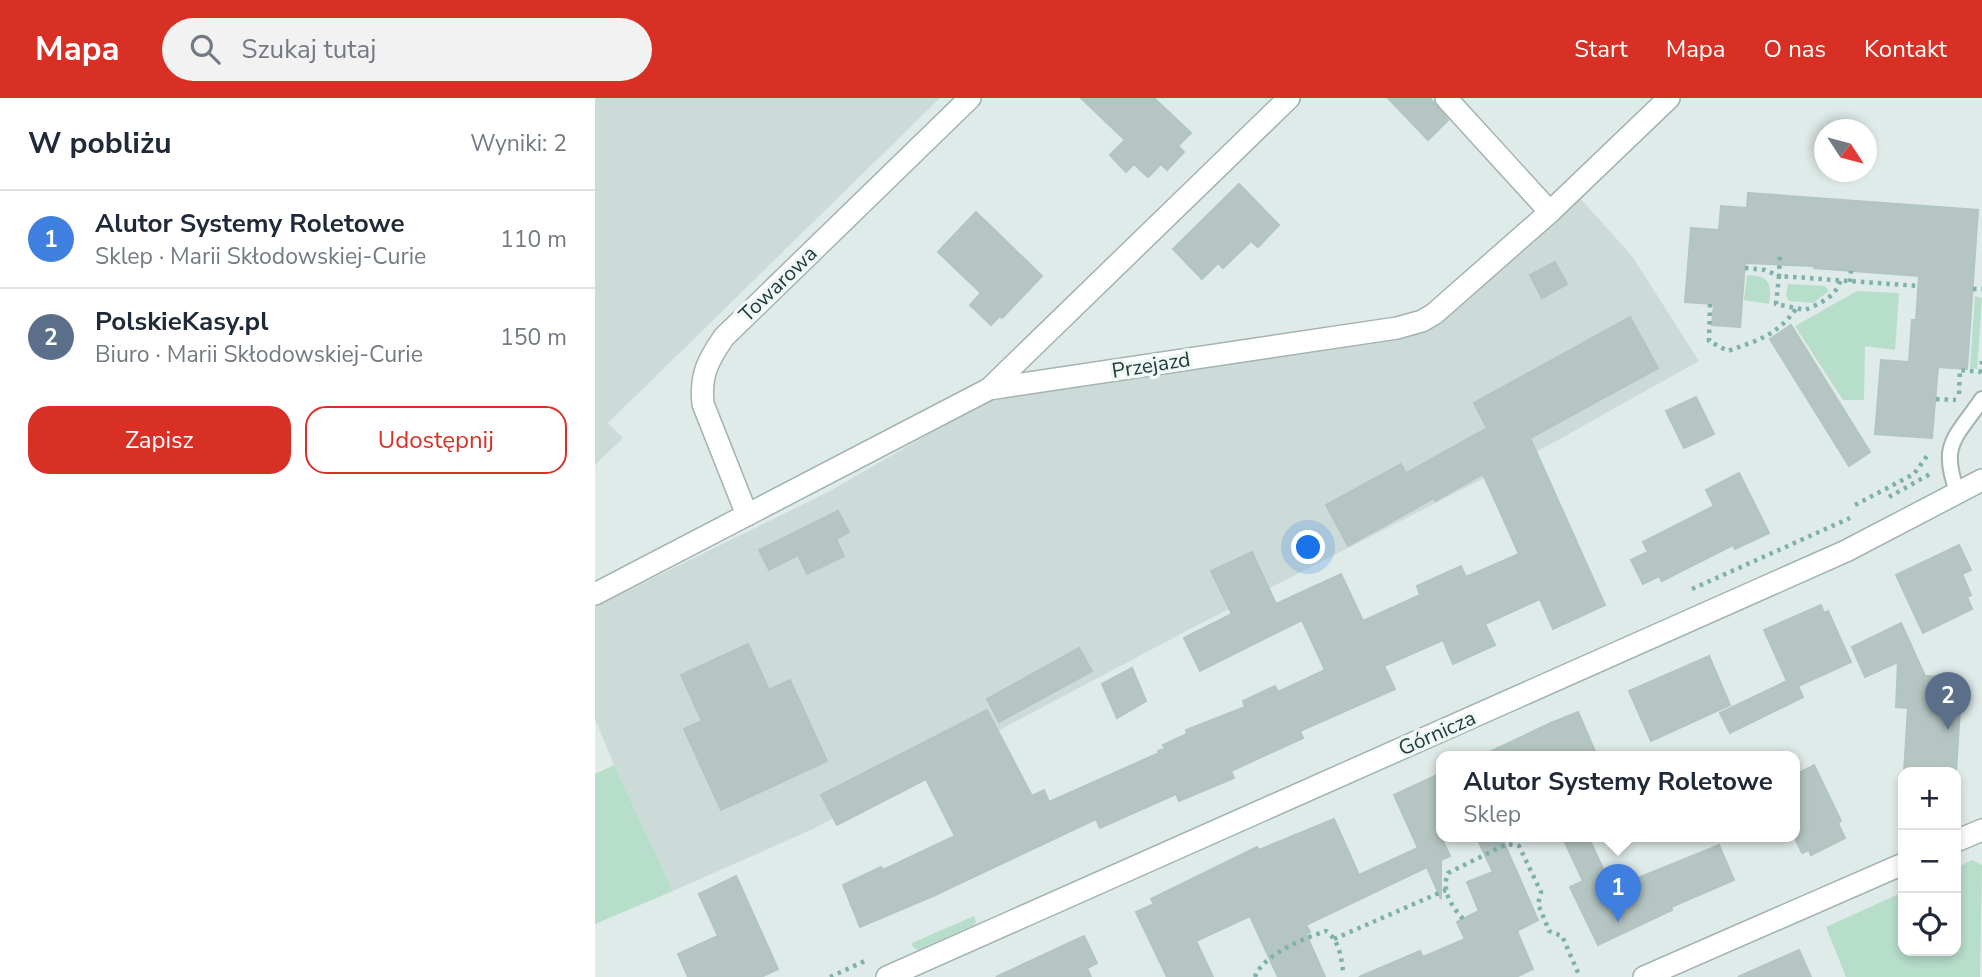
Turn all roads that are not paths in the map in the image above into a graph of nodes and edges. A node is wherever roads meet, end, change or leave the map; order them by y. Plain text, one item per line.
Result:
1 (970, 98) edge
2 (1289, 98) edge
3 (1446, 98) edge
4 (1669, 98) edge
5 (1550, 212) junction
6 (989, 389) junction
7 (1982, 399) edge
8 (1982, 480) edge
9 (1958, 494) junction
10 (747, 515) junction
11 (595, 594) edge
12 (1982, 830) edge
13 (1961, 839) edge
14 (1898, 866) edge
15 (887, 977) edge
16 (1644, 977) edge

1 - 10 street, Towarowa
2 - 6 street
3 - 5 street
4 - 5 street, Przejazd
5 - 6 street, Przejazd
6 - 10 street, Przejazd
7 - 9 lane
8 - 9 street, Górnicza
9 - 15 street, Górnicza
10 - 11 street, Przejazd
12 - 13 street
14 - 16 street

